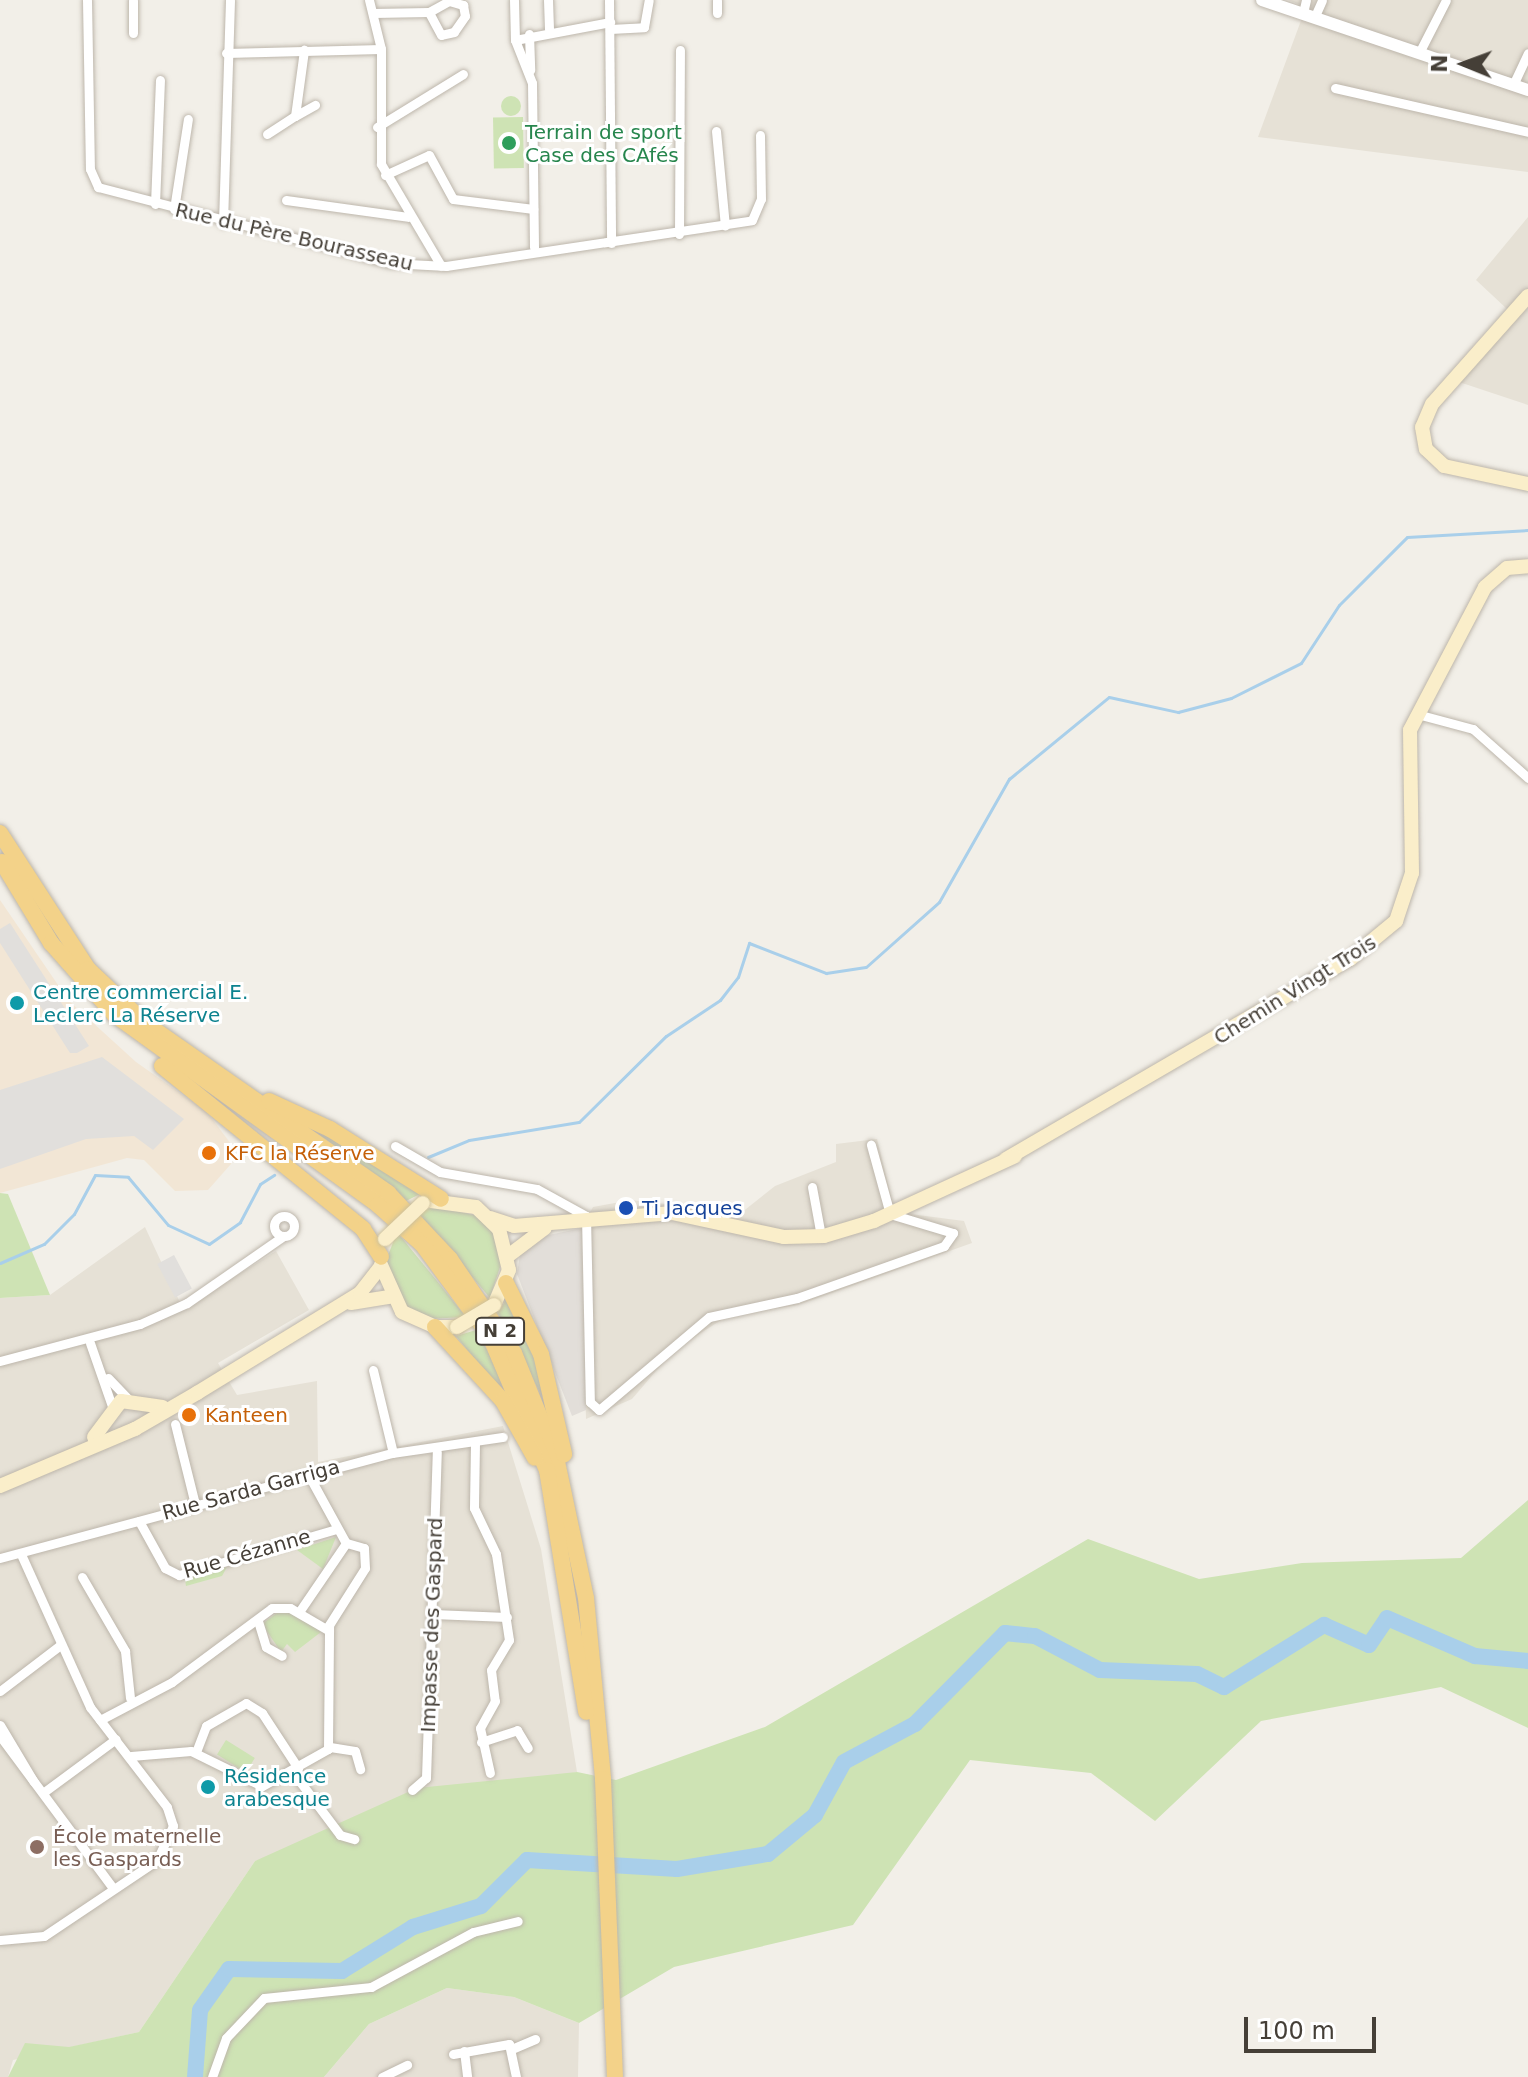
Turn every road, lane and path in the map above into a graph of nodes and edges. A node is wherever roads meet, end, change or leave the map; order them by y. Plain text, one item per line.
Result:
1 (87, 0) edge
2 (133, 0) edge
3 (230, 0) edge
4 (369, 0) edge
5 (514, 0) edge
6 (548, 0) edge
7 (609, 0) edge
8 (649, 0) edge
9 (717, 0) edge
10 (1262, 0) edge
11 (1285, 0) edge
12 (1446, 0) edge
13 (1311, 8) edge
14 (429, 12) junction
15 (373, 13) junction
16 (717, 13) dead end
17 (610, 25) junction
18 (549, 29) junction
19 (133, 33) dead end
20 (529, 34) junction
21 (515, 40) junction
22 (381, 49) junction
23 (304, 50) junction
24 (680, 50) dead end
25 (226, 53) junction
26 (1419, 53) junction
27 (1528, 53) edge
28 (530, 71) junction
29 (463, 74) dead end
30 (160, 80) dead end
31 (1513, 85) junction
32 (1335, 88) dead end
33 (1528, 90) edge
34 (315, 105) dead end
35 (295, 116) junction
36 (188, 119) dead end
37 (377, 127) junction
38 (716, 131) dead end
39 (1528, 132) edge
40 (267, 134) dead end
41 (760, 135) dead end
42 (385, 175) junction
43 (286, 200) dead end
44 (155, 204) junction
45 (174, 209) junction
46 (533, 209) junction
47 (408, 217) junction
48 (223, 223) junction
49 (725, 226) junction
50 (679, 234) junction
51 (611, 243) junction
52 (534, 247) junction
53 (441, 266) junction
54 (1528, 296) edge
55 (1528, 484) edge
56 (1528, 566) edge
57 (1417, 714) junction
58 (1528, 778) edge
59 (0, 833) edge
60 (0, 858) edge
61 (115, 1015) junction
62 (222, 1079) junction
63 (871, 1145) dead end
64 (395, 1146) dead end
65 (812, 1187) dead end
66 (441, 1199) junction
67 (890, 1214) junction
68 (586, 1216) junction
69 (490, 1218) junction
70 (565, 1219) junction
71 (821, 1236) junction
72 (282, 1237) dead end
73 (508, 1256) junction
74 (381, 1262) junction
75 (506, 1283) junction
76 (390, 1297) junction
77 (339, 1306) junction
78 (435, 1327) junction
79 (90, 1343) junction
80 (0, 1361) edge
81 (373, 1370) dead end
82 (103, 1372) junction
83 (134, 1402) junction
84 (168, 1406) junction
85 (112, 1413) junction
86 (175, 1424) dead end
87 (134, 1427) junction
88 (503, 1437) dead end
89 (88, 1443) junction
90 (475, 1443) junction
91 (437, 1452) junction
92 (393, 1453) junction
93 (308, 1474) junction
94 (0, 1486) edge
95 (195, 1504) junction
96 (139, 1521) junction
97 (556, 1524) junction
98 (336, 1529) junction
99 (346, 1543) junction
100 (21, 1554) junction
101 (0, 1558) edge
102 (82, 1577) dead end
103 (586, 1598) junction
104 (299, 1612) junction
105 (433, 1614) junction
106 (507, 1617) junction
107 (258, 1621) junction
108 (328, 1630) junction
109 (59, 1646) junction
110 (282, 1656) dead end
111 (0, 1691) edge
112 (590, 1697) junction
113 (130, 1698) junction
114 (100, 1720) junction
115 (0, 1725) edge
116 (0, 1736) edge
117 (116, 1739) junction
118 (481, 1742) junction
119 (330, 1747) junction
120 (528, 1748) dead end
121 (196, 1752) junction
122 (131, 1756) junction
123 (295, 1769) junction
124 (360, 1769) dead end
125 (490, 1773) dead end
126 (34, 1782) junction
127 (412, 1790) dead end
128 (44, 1792) junction
129 (354, 1839) dead end
130 (113, 1888) junction
131 (518, 1921) dead end
132 (0, 1940) edge
133 (610, 2038) junction
134 (535, 2039) dead end
135 (514, 2048) junction
136 (407, 2065) dead end
137 (212, 2077) edge
138 (382, 2077) edge
139 (467, 2077) edge
140 (516, 2077) edge
141 (604, 2077) edge
142 (615, 2077) edge

1 - 44 street, Rue du Père Bourasseau
2 - 19 street
3 - 25 street
4 - 15 street
5 - 21 street
6 - 18 street
7 - 17 street
8 - 17 street
9 - 16 street
10 - 13 street
11 - 13 street
12 - 26 street
13 - 26 street
14 - 14 street
14 - 15 street
15 - 22 street
17 - 18 street
17 - 51 street
18 - 20 street
20 - 21 street
20 - 28 street
21 - 28 street
22 - 23 street
22 - 37 street
23 - 25 street
23 - 35 street
24 - 50 street
25 - 48 street
26 - 31 street
27 - 31 street
28 - 46 street
29 - 37 street
30 - 44 street
31 - 33 street
32 - 39 street
34 - 35 street
35 - 40 street
36 - 45 street
37 - 42 street
38 - 49 street
41 - 49 street, Rue du Père Bourasseau
42 - 46 street
42 - 47 street
43 - 47 street
44 - 45 street, Rue du Père Bourasseau
45 - 48 street, Rue du Père Bourasseau
46 - 52 street
47 - 53 street
48 - 53 street, Rue du Père Bourasseau
49 - 50 street, Rue du Père Bourasseau
50 - 51 street, Rue du Père Bourasseau
51 - 52 street, Rue du Père Bourasseau
52 - 53 street, Rue du Père Bourasseau
54 - 55 main road
56 - 57 main road, Chemin Vingt Trois
57 - 58 street
57 - 67 main road, Chemin Vingt Trois
59 - 62 highway, N 2
60 - 61 highway, N 2
61 - 74 highway
61 - 97 highway, N 2
62 - 66 highway
62 - 103 highway, N 2
63 - 67 street
64 - 68 street
65 - 71 street
66 - 69 main road
66 - 74 main road, bridge
67 - 68 street
67 - 71 main road, Chemin Vingt Trois
68 - 70 main road, Chemin Vingt Trois
68 - 71 main road, Chemin Vingt Trois
69 - 70 main road, Chemin Vingt Trois
69 - 73 main road
70 - 73 main road, Chemin Vingt Trois
72 - 79 street
73 - 75 main road
74 - 76 main road
74 - 77 main road
75 - 78 main road, bridge
75 - 103 highway
76 - 77 main road
76 - 78 main road
77 - 84 main road
78 - 97 highway
79 - 80 street
79 - 82 street
81 - 92 street
82 - 83 street
82 - 85 street
83 - 84 main road
83 - 85 main road
83 - 87 main road
84 - 87 main road
85 - 87 main road
85 - 89 main road
86 - 95 street
87 - 89 main road
88 - 90 street, Rue Sarda Garriga
89 - 94 main road
90 - 91 street, Rue Sarda Garriga
90 - 106 street
91 - 92 street, Rue Sarda Garriga
91 - 105 street, Impasse des Gaspard
92 - 93 street, Rue Sarda Garriga
93 - 95 street, Rue Sarda Garriga
93 - 98 street
95 - 96 street, Rue Sarda Garriga
96 - 98 street, Rue Cézanne
96 - 100 street, Rue Sarda Garriga
97 - 112 highway, N 2
98 - 99 street
99 - 104 street
99 - 108 street
100 - 101 street, Rue Sarda Garriga
100 - 109 street
102 - 113 street
103 - 112 highway, N 2
104 - 107 street
104 - 108 street
105 - 106 street
105 - 127 street, Impasse des Gaspard
106 - 118 street
107 - 110 street
107 - 113 street
108 - 119 street
109 - 111 street
109 - 114 street
112 - 133 highway, N 2
113 - 114 street
114 - 117 street
115 - 126 street
116 - 126 street
117 - 122 street
117 - 128 street
118 - 120 street
118 - 125 street
119 - 123 street
119 - 124 street
121 - 122 street
121 - 123 street
121 - 123 street
122 - 130 street
123 - 129 street
126 - 128 street
128 - 130 street
130 - 132 street
131 - 137 street
133 - 141 highway, N 2
133 - 142 highway, N 2
134 - 135 street
135 - 139 street
135 - 140 street
136 - 138 street

